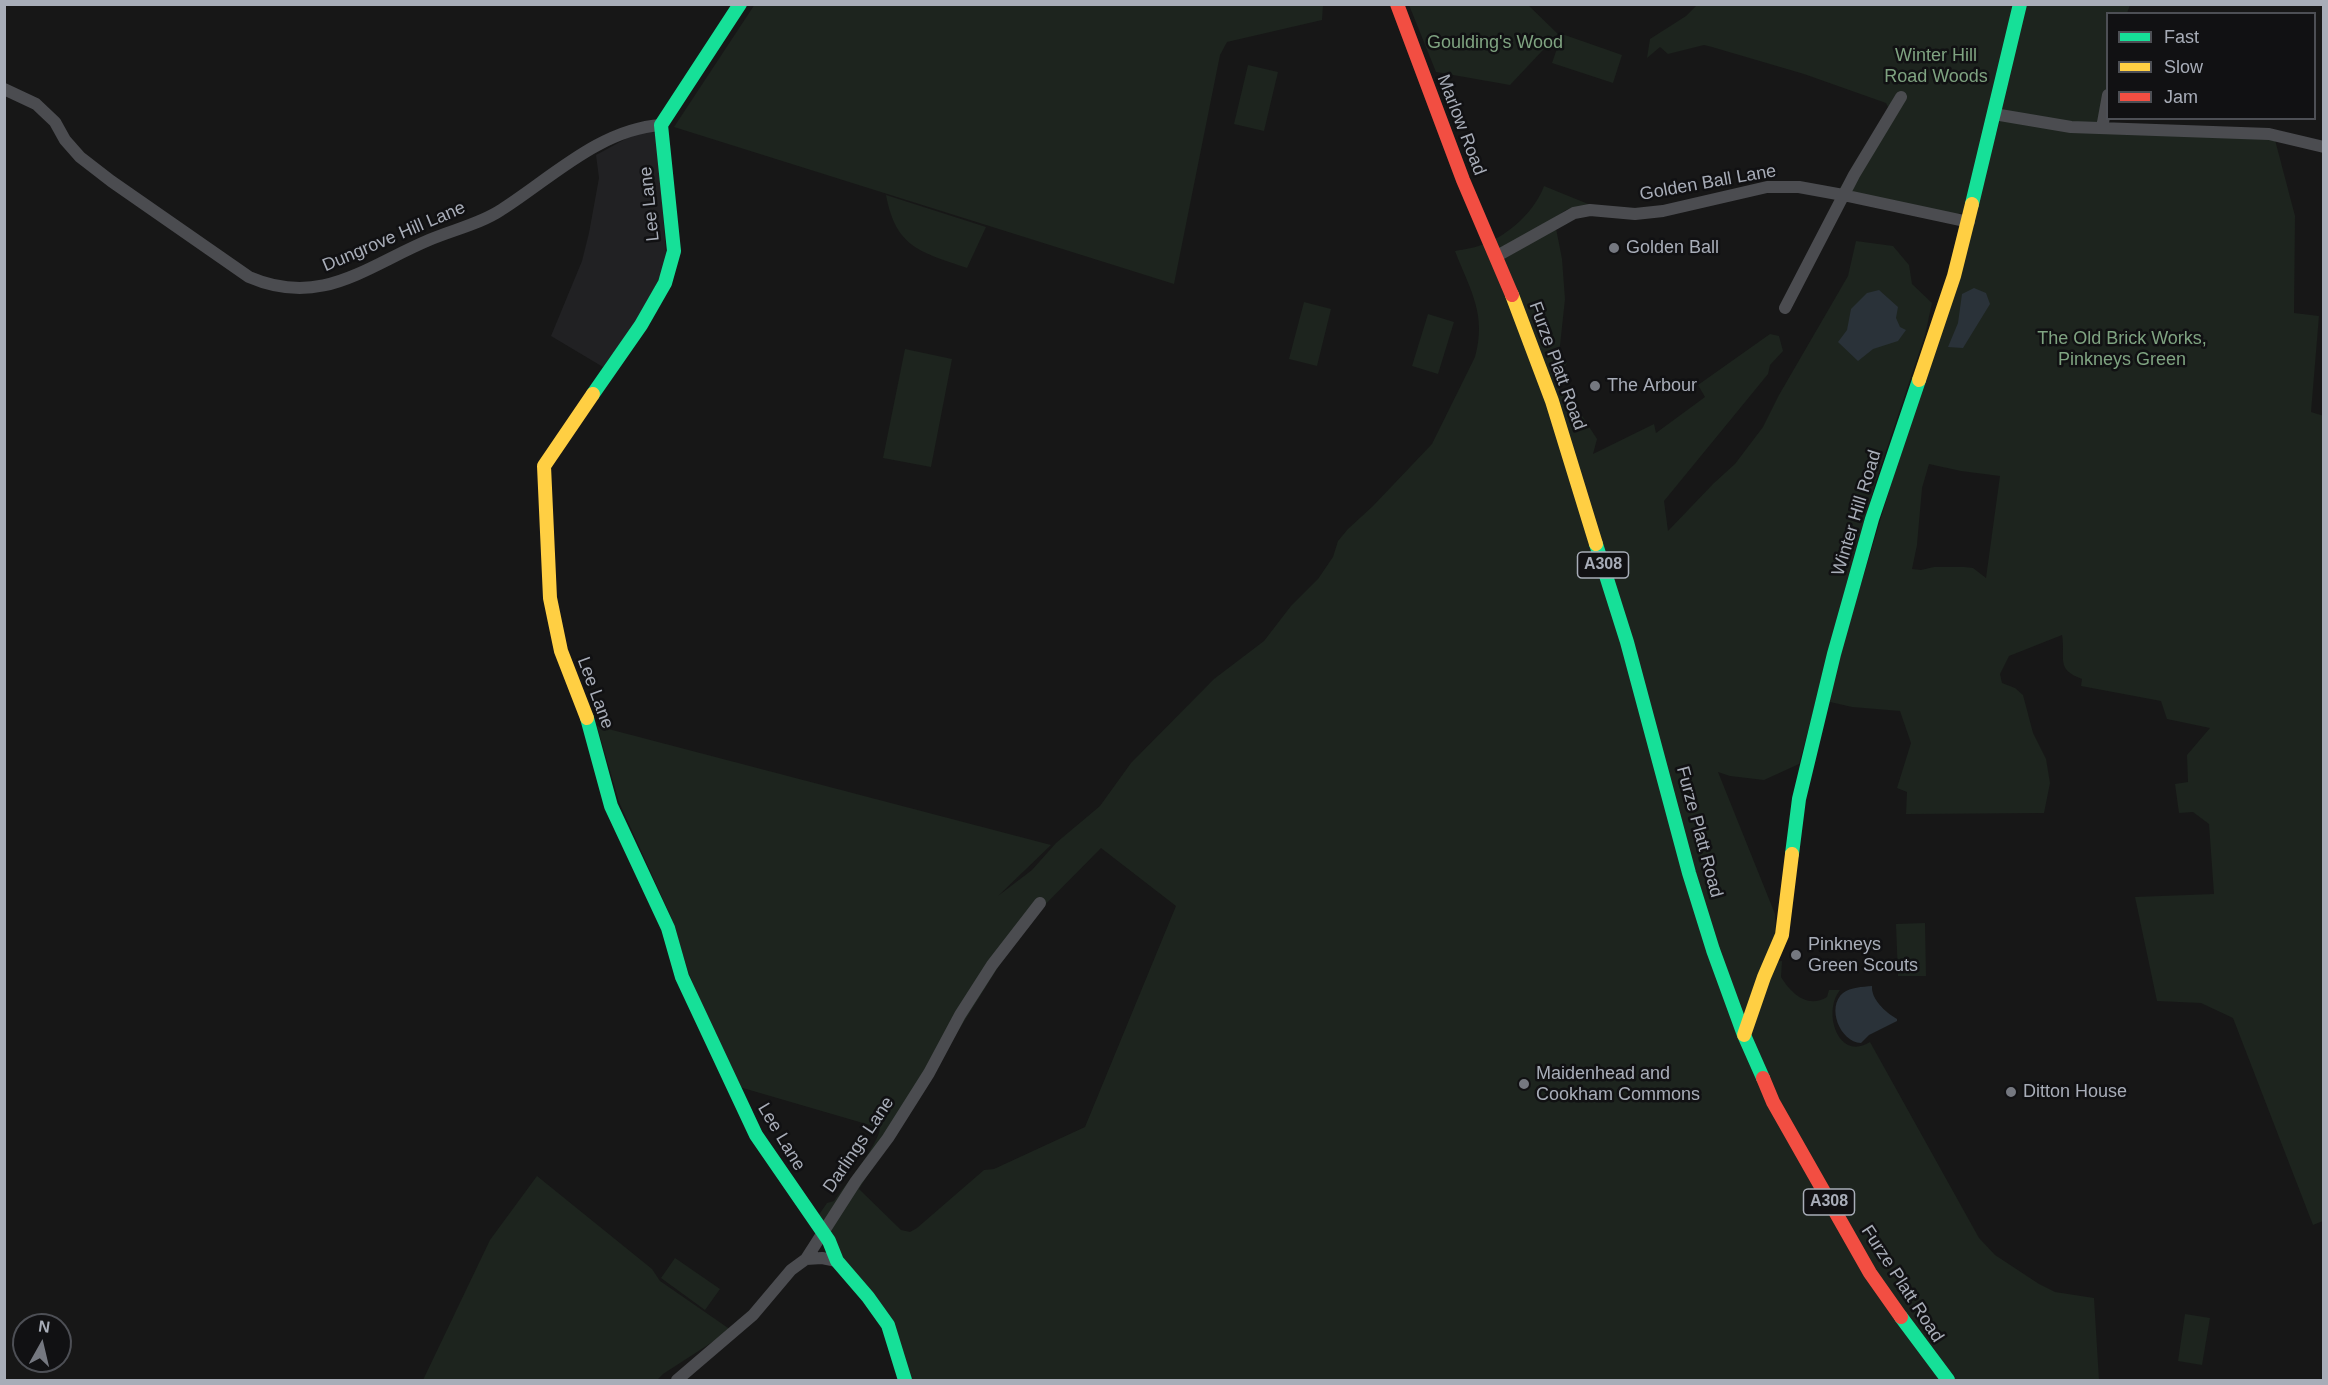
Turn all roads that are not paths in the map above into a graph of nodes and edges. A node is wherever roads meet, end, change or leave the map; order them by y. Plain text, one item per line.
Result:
1 (740, 4) edge
2 (1397, 4) edge
3 (2020, 4) edge
4 (4, 89) edge
5 (1901, 97) dead end
6 (2106, 106) edge
7 (1994, 114) junction
8 (2191, 124) edge
9 (661, 125) junction
10 (2102, 129) junction
11 (2324, 147) edge
12 (1844, 195) junction
13 (1969, 222) junction
14 (1497, 256) junction
15 (1785, 308) dead end
16 (1040, 903) dead end
17 (1744, 1035) junction
18 (822, 1233) junction
19 (806, 1259) junction
20 (837, 1261) junction
21 (677, 1380) edge
22 (905, 1380) edge
23 (1948, 1380) edge

1 - 9 street
2 - 14 street, Marlow Road / A308
3 - 7 street, Winter Hill Road
4 - 9 street, Dungrove Hill Lane
5 - 12 street
6 - 10 street
7 - 10 street
7 - 13 street, Winter Hill Road
8 - 10 street
8 - 11 street
9 - 18 street, Lee Lane
12 - 13 street, Golden Ball Lane
12 - 14 street, Golden Ball Lane
12 - 15 street
13 - 17 street, Winter Hill Road
14 - 17 street, Furze Platt Road / A308
16 - 18 street, Darlings Lane
17 - 23 street, Furze Platt Road / A308
18 - 19 street, Darlings Lane
18 - 20 street, Lee Lane
19 - 20 street
19 - 21 street, Darlings Lane
20 - 22 street, Lee Lane

